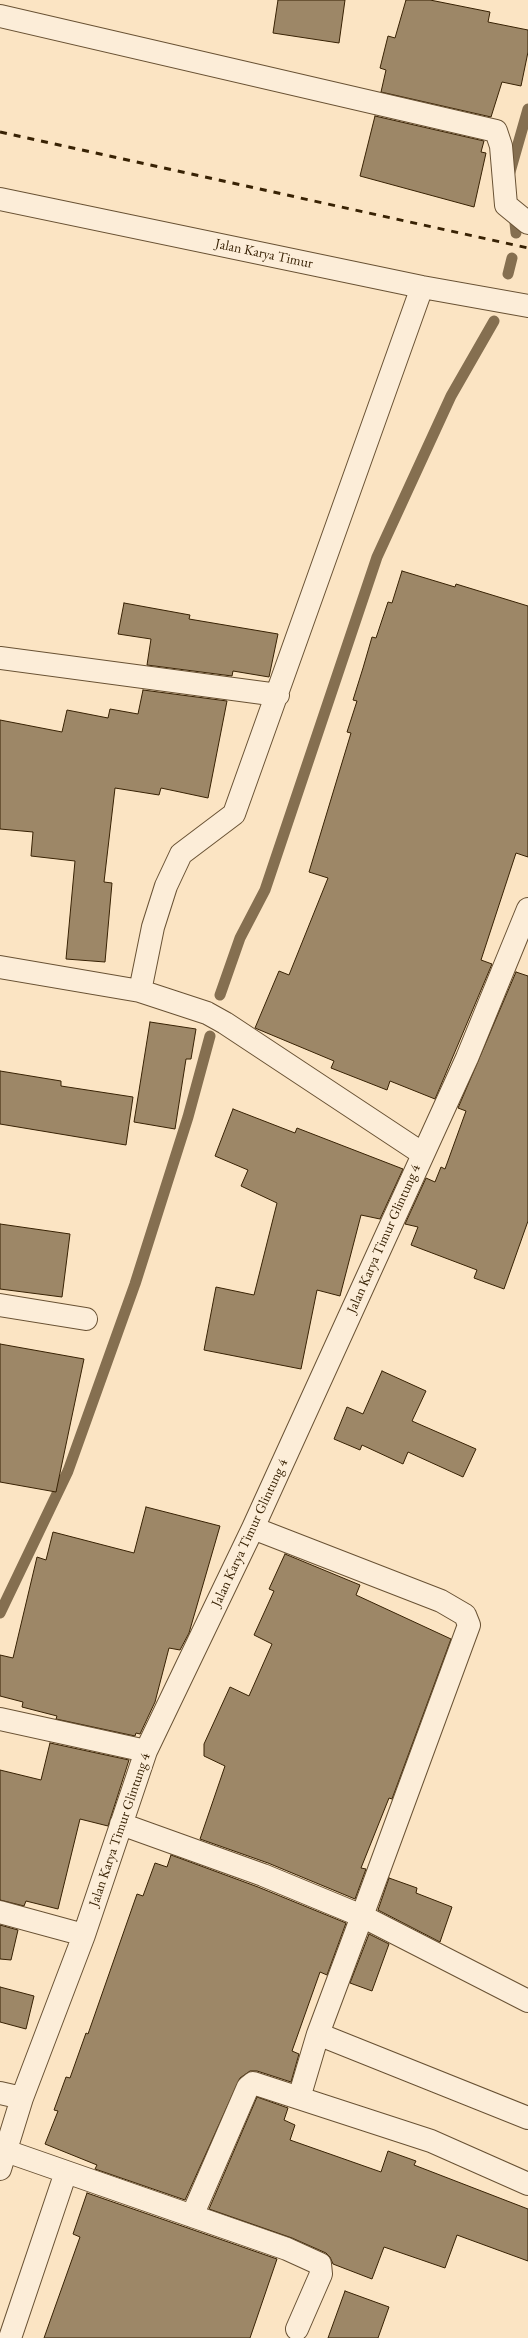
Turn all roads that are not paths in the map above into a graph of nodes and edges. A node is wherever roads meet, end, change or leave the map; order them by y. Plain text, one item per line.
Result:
1 (0, 16) edge
2 (0, 199) edge
3 (528, 223) edge
4 (422, 287) junction
5 (528, 306) edge
6 (0, 658) edge
7 (278, 695) junction
8 (528, 909) edge
9 (0, 968) edge
10 (140, 991) junction
11 (423, 1154) junction
12 (0, 1305) edge
13 (86, 1319) dead end
14 (253, 1528) junction
15 (0, 1719) edge
16 (146, 1751) junction
17 (121, 1824) junction
18 (0, 1912) edge
19 (362, 1916) junction
20 (84, 1935) junction
21 (528, 2001) edge
22 (318, 2034) junction
23 (0, 2093) edge
24 (22, 2098) junction
25 (299, 2098) junction
26 (528, 2118) edge
27 (3, 2160) edge
28 (66, 2172) junction
29 (528, 2184) edge
30 (192, 2216) junction
31 (297, 2329) dead end
32 (10, 2338) edge

1 - 3 street
2 - 4 street, Jalan Karya Timur
4 - 5 street, Jalan Karya Timur
4 - 7 street
6 - 7 street
7 - 10 street
8 - 11 street, Jalan Karya Timur Glintung 4
9 - 10 street
10 - 11 street
11 - 14 street, Jalan Karya Timur Glintung 4
12 - 13 street
14 - 16 street, Jalan Karya Timur Glintung 4
14 - 19 street
15 - 16 street
16 - 17 street, Jalan Karya Timur Glintung 4
17 - 19 street
17 - 20 street, Jalan Karya Timur Glintung 4
18 - 20 street
19 - 21 street
19 - 22 street
20 - 24 street, Jalan Karya Timur Glintung 4
22 - 25 street
22 - 26 street
23 - 24 street
24 - 27 street, Jalan Karya Timur Glintung 4
25 - 29 street
25 - 30 street
27 - 28 street
28 - 30 street
28 - 32 street
30 - 31 street

